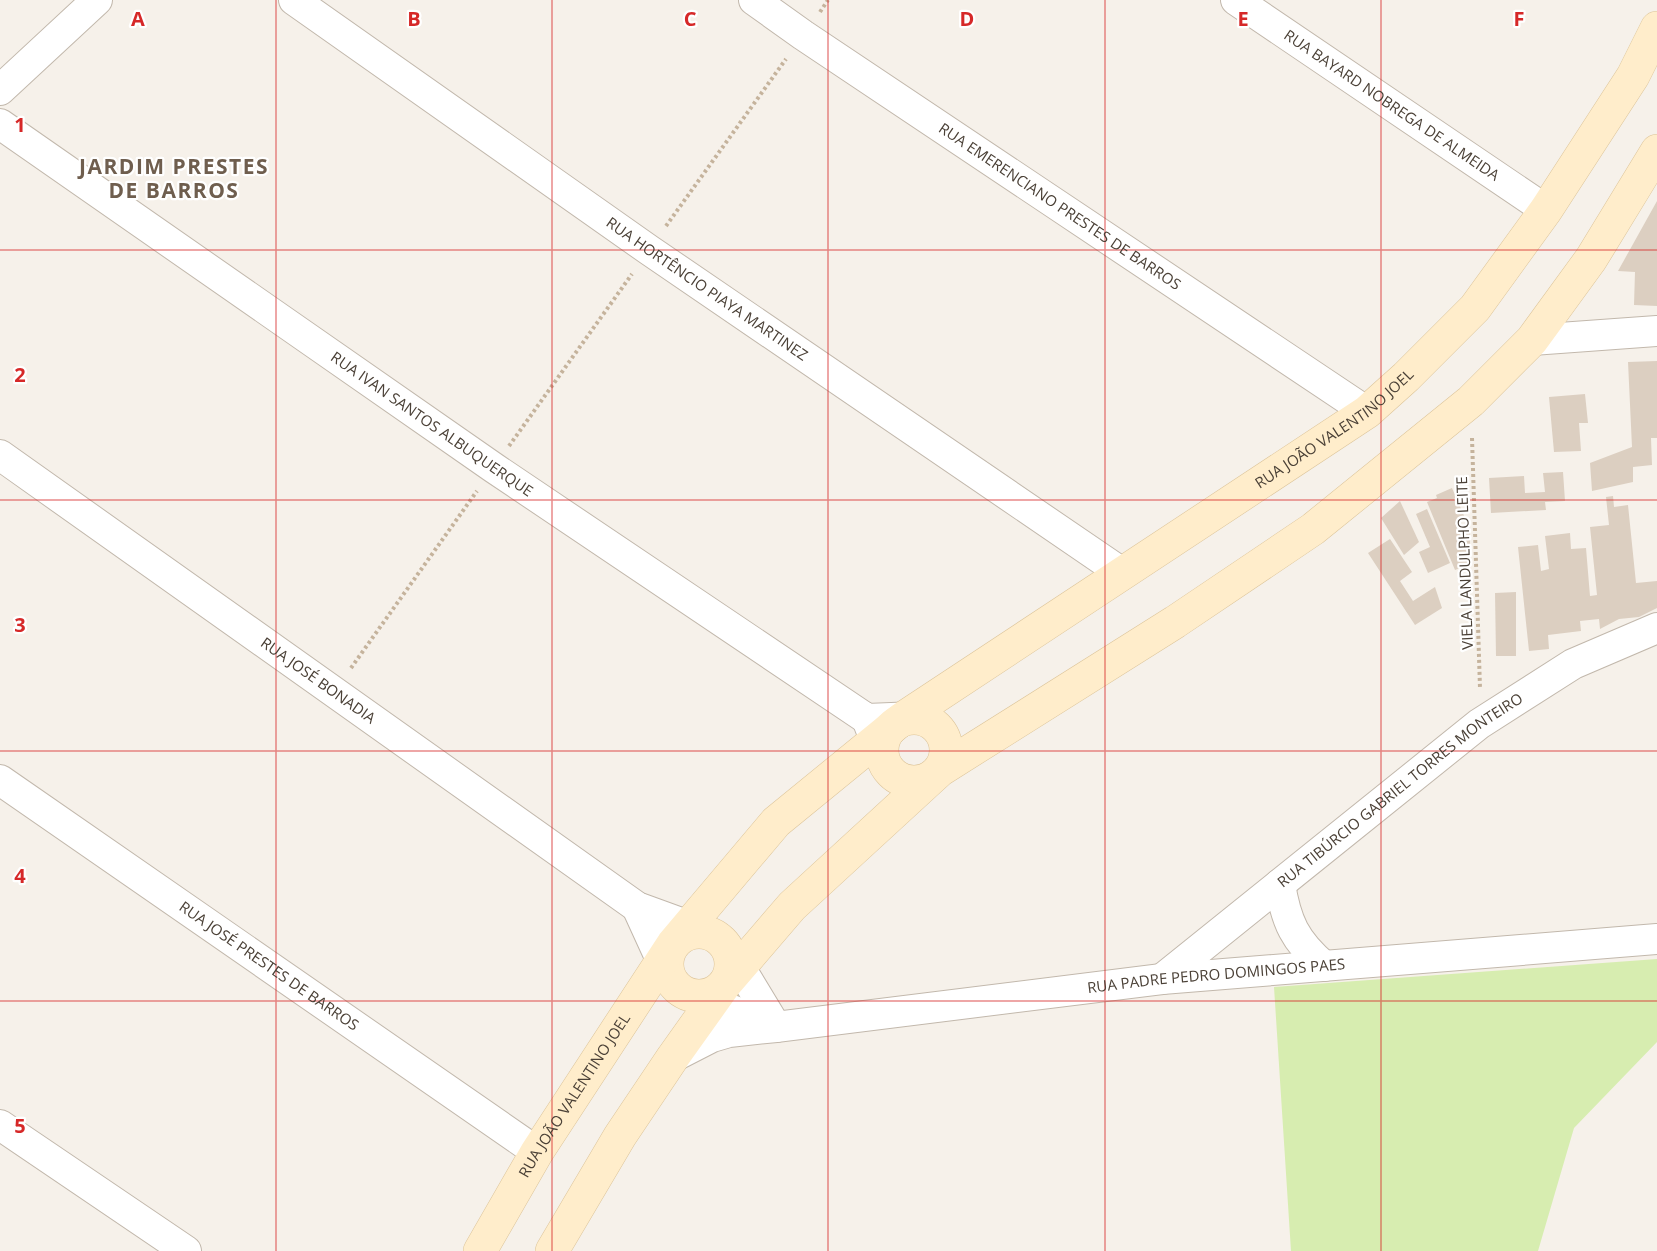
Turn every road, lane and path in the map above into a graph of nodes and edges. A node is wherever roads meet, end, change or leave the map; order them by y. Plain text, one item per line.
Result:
1 (97, 0) edge
2 (294, 0) edge
3 (754, 0) edge
4 (828, 0) edge
5 (1236, 0) edge
6 (1657, 28) edge
7 (803, 35) junction
8 (0, 90) edge
9 (0, 124) edge
10 (1657, 151) edge
11 (1546, 210) junction
12 (650, 250) junction
13 (1657, 331) edge
14 (1532, 340) junction
15 (1471, 401) junction
16 (1368, 411) junction
17 (0, 455) edge
18 (494, 468) junction
19 (1122, 573) junction
20 (1657, 628) edge
21 (335, 691) junction
22 (1479, 724) junction
23 (889, 732) junction
24 (933, 775) junction
25 (0, 780) edge
26 (1280, 884) junction
27 (638, 907) junction
28 (1657, 939) edge
29 (679, 948) junction
30 (1324, 966) junction
31 (1162, 979) junction
32 (720, 980) junction
33 (776, 1027) junction
34 (673, 1057) junction
35 (0, 1125) edge
36 (537, 1152) junction
37 (186, 1251) edge
38 (480, 1251) edge
39 (552, 1251) edge

1 - 8 street
2 - 12 street, RUA HORTÊNCIO PIAYA MARTINEZ
3 - 7 street, RUA EMERENCIANO PRESTES DE BARROS
4 - 7 path
5 - 11 street, RUA BAYARD NOBREGA DE ALMEIDA
6 - 11 street, RUA JOÃO VALENTINO JOEL
7 - 12 path
7 - 16 street, RUA EMERENCIANO PRESTES DE BARROS
9 - 18 street, RUA IVAN SANTOS ALBUQUERQUE
10 - 14 street
11 - 16 street, RUA JOÃO VALENTINO JOEL
12 - 18 path
12 - 19 street, RUA HORTÊNCIO PIAYA MARTINEZ
13 - 14 street
14 - 15 street
15 - 22 path, VIELA LANDULPHO LEITE
15 - 24 street
16 - 19 street, RUA JOÃO VALENTINO JOEL
17 - 21 street, RUA JOSÉ BONADIA
18 - 21 path
18 - 23 street, RUA IVAN SANTOS ALBUQUERQUE
19 - 23 street, RUA JOÃO VALENTINO JOEL
20 - 22 street, RUA TIBÚRCIO GABRIEL TORRES MONTEIRO
21 - 27 street, RUA JOSÉ BONADIA
22 - 26 street, RUA TIBÚRCIO GABRIEL TORRES MONTEIRO
23 - 24 street
23 - 24 street
23 - 29 street, RUA JOÃO VALENTINO JOEL
24 - 32 street
25 - 36 street, RUA JOSÉ PRESTES DE BARROS
26 - 30 street
26 - 31 street, RUA TIBÚRCIO GABRIEL TORRES MONTEIRO
27 - 29 street, RUA JOSÉ BONADIA
27 - 29 street
28 - 30 street, RUA PADRE PEDRO DOMINGOS PAES
29 - 32 street
29 - 32 street
29 - 36 street, RUA JOÃO VALENTINO JOEL
30 - 31 street, RUA PADRE PEDRO DOMINGOS PAES
31 - 33 street, RUA PADRE PEDRO DOMINGOS PAES
32 - 33 street, RUA PADRE PEDRO DOMINGOS PAES
32 - 33 street
32 - 34 street
33 - 34 street, RUA PADRE PEDRO DOMINGOS PAES
34 - 39 street
35 - 37 street
36 - 38 street, RUA JOÃO VALENTINO JOEL

